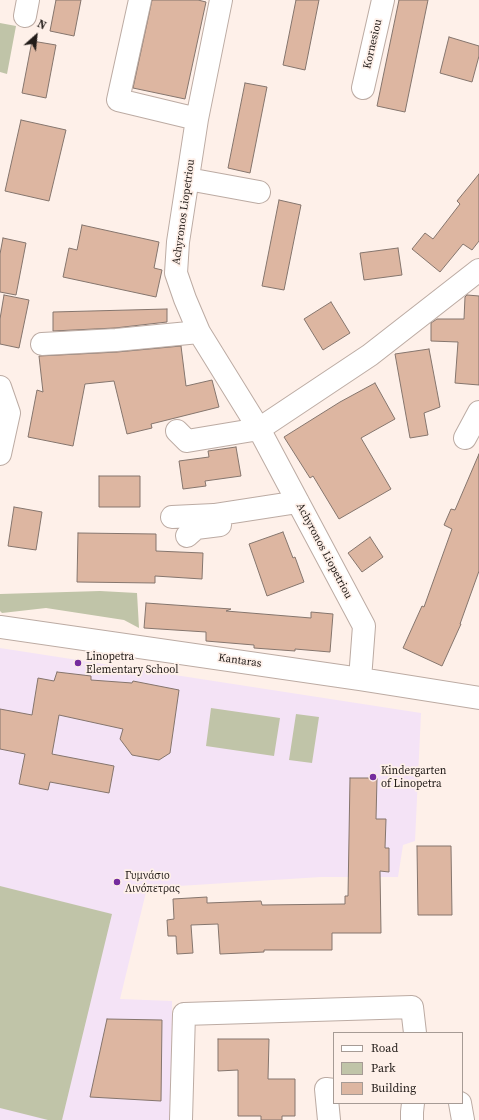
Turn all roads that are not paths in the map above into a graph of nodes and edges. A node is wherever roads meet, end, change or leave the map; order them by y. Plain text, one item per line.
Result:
1 (140, 0) edge
2 (221, 0) edge
3 (383, 0) edge
4 (363, 88) dead end
5 (197, 119) junction
6 (188, 179) junction
7 (259, 192) dead end
8 (479, 270) edge
9 (199, 332) junction
10 (42, 344) dead end
11 (0, 387) edge
12 (479, 412) edge
13 (259, 429) junction
14 (177, 431) dead end
15 (465, 438) dead end
16 (0, 454) edge
17 (302, 509) junction
18 (172, 517) dead end
19 (187, 536) dead end
20 (0, 627) edge
21 (360, 678) junction
22 (479, 698) edge
23 (415, 1032) edge
24 (333, 1090) edge
25 (414, 1104) edge
26 (460, 1104) edge
27 (180, 1120) edge
28 (329, 1120) edge
29 (412, 1120) edge
30 (463, 1120) edge

1 - 5 street
2 - 5 street, Achyronos Liopetriou
3 - 4 street, Kornesiou
5 - 6 street, Achyronos Liopetriou
6 - 7 street
6 - 9 street, Achyronos Liopetriou
8 - 13 street
9 - 10 street
9 - 13 street, Achyronos Liopetriou
11 - 16 street
12 - 15 street
13 - 14 street
13 - 17 street, Achyronos Liopetriou
17 - 18 street
17 - 19 street
17 - 21 street, Achyronos Liopetriou
20 - 21 street, Kantaras
21 - 22 street, Kantaras
23 - 27 street
24 - 28 street
25 - 29 street
26 - 30 street

